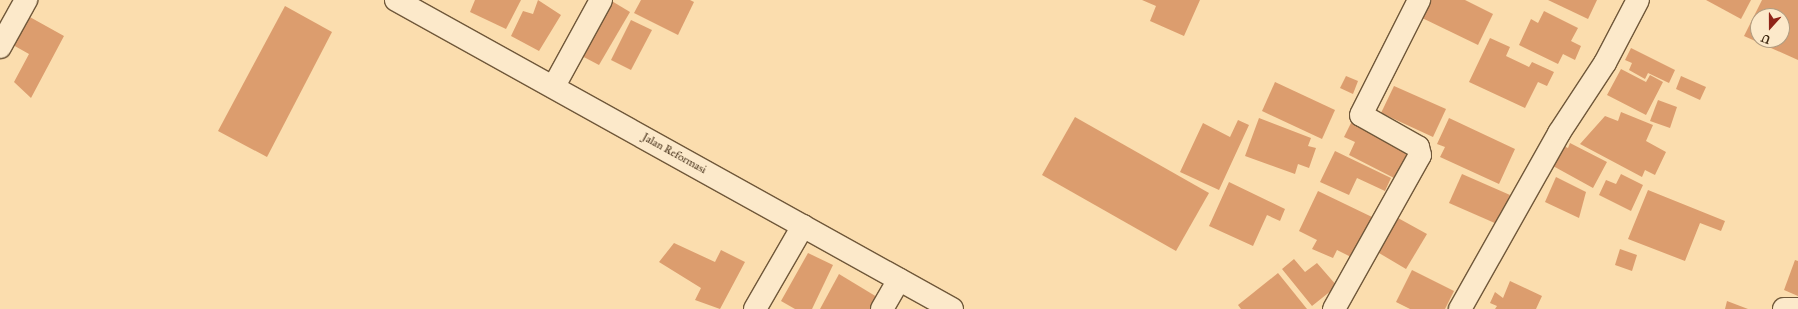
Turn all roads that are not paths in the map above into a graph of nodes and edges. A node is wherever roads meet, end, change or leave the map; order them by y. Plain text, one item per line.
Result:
1 (26, 0) edge
2 (396, 0) edge
3 (601, 0) edge
4 (1419, 0) edge
5 (1638, 0) edge
6 (0, 47) edge
7 (554, 86) junction
8 (802, 226) junction
9 (899, 279) junction
10 (755, 309) edge
11 (882, 309) edge
12 (952, 309) edge
13 (1334, 309) edge
14 (1460, 309) edge
15 (1784, 309) edge
16 (1798, 309) edge

1 - 6 street
2 - 7 street, Jalan Reformasi
3 - 7 street
4 - 13 street
5 - 14 street
7 - 8 street, Jalan Reformasi
8 - 9 street, Jalan Reformasi
8 - 10 street
9 - 11 street
9 - 12 street, Jalan Reformasi
15 - 16 street

